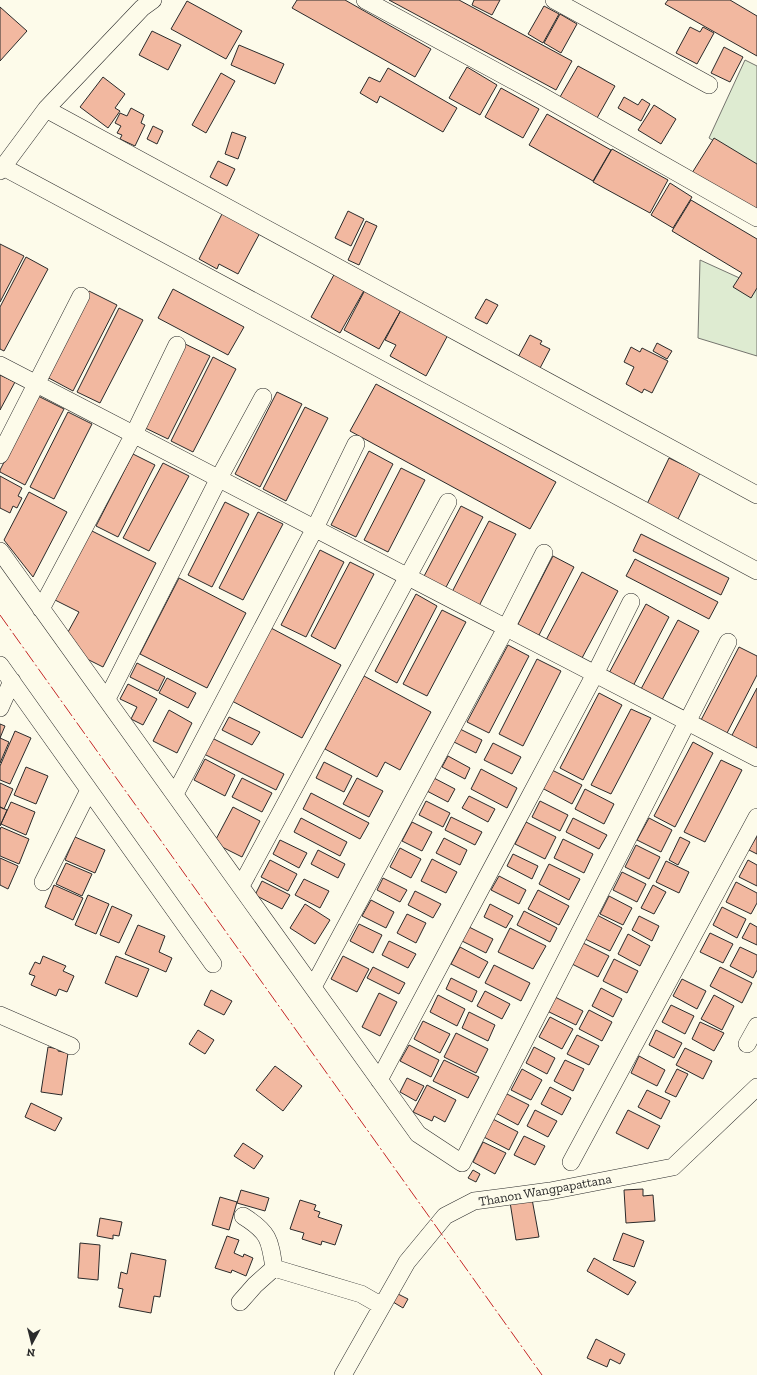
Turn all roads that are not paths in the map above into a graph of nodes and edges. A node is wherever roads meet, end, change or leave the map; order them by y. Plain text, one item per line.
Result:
1 (153, 0) edge
2 (364, 0) edge
3 (554, 0) edge
4 (710, 85) dead end
5 (46, 109) junction
6 (1, 169) edge
7 (757, 218) edge
8 (81, 296) dead end
9 (177, 345) dead end
10 (0, 365) edge
11 (36, 383) junction
12 (263, 396) dead end
13 (134, 434) junction
14 (356, 444) dead end
15 (0, 455) edge
16 (219, 478) junction
17 (757, 496) edge
18 (448, 502) dead end
19 (315, 528) junction
20 (0, 551) edge
21 (544, 553) dead end
22 (757, 572) edge
23 (407, 576) junction
24 (631, 602) dead end
25 (41, 609) junction
26 (506, 628) junction
27 (728, 642) dead end
28 (0, 665) edge
29 (595, 674) junction
30 (12, 681) junction
31 (106, 699) junction
32 (0, 708) edge
33 (688, 722) junction
34 (757, 758) edge
35 (89, 790) junction
36 (174, 794) junction
37 (757, 817) edge
38 (43, 882) dead end
39 (241, 886) junction
40 (213, 964) dead end
41 (313, 988) junction
42 (0, 1015) edge
43 (757, 1026) edge
44 (747, 1044) dead end
45 (72, 1046) dead end
46 (379, 1080) junction
47 (757, 1087) edge
48 (572, 1162) dead end
49 (243, 1216) dead end
50 (274, 1268) junction
51 (240, 1302) dead end
52 (382, 1306) junction
53 (343, 1375) edge

1 - 5 street
2 - 7 street
3 - 4 street
5 - 6 street
5 - 17 street
6 - 22 street
8 - 11 street
9 - 13 street
10 - 11 street
11 - 13 street
11 - 15 street
12 - 16 street
13 - 16 street
13 - 25 street
14 - 19 street
16 - 19 street
16 - 31 street
18 - 23 street
19 - 23 street
19 - 36 street
20 - 25 street
21 - 26 street
23 - 26 street
23 - 39 street
24 - 29 street
25 - 31 street
26 - 29 street
26 - 41 street
27 - 33 street
28 - 30 street
29 - 33 street
29 - 46 street
30 - 32 street
30 - 35 street
31 - 36 street
33 - 34 street
33 - 46 street
35 - 38 street
35 - 40 street
36 - 39 street
37 - 48 street
39 - 41 street
41 - 46 street
42 - 45 street
43 - 44 street
47 - 52 street, Thanon Wangpapattana
49 - 50 street
50 - 51 street
50 - 52 street
52 - 53 street, Thanon Wangpapattana

